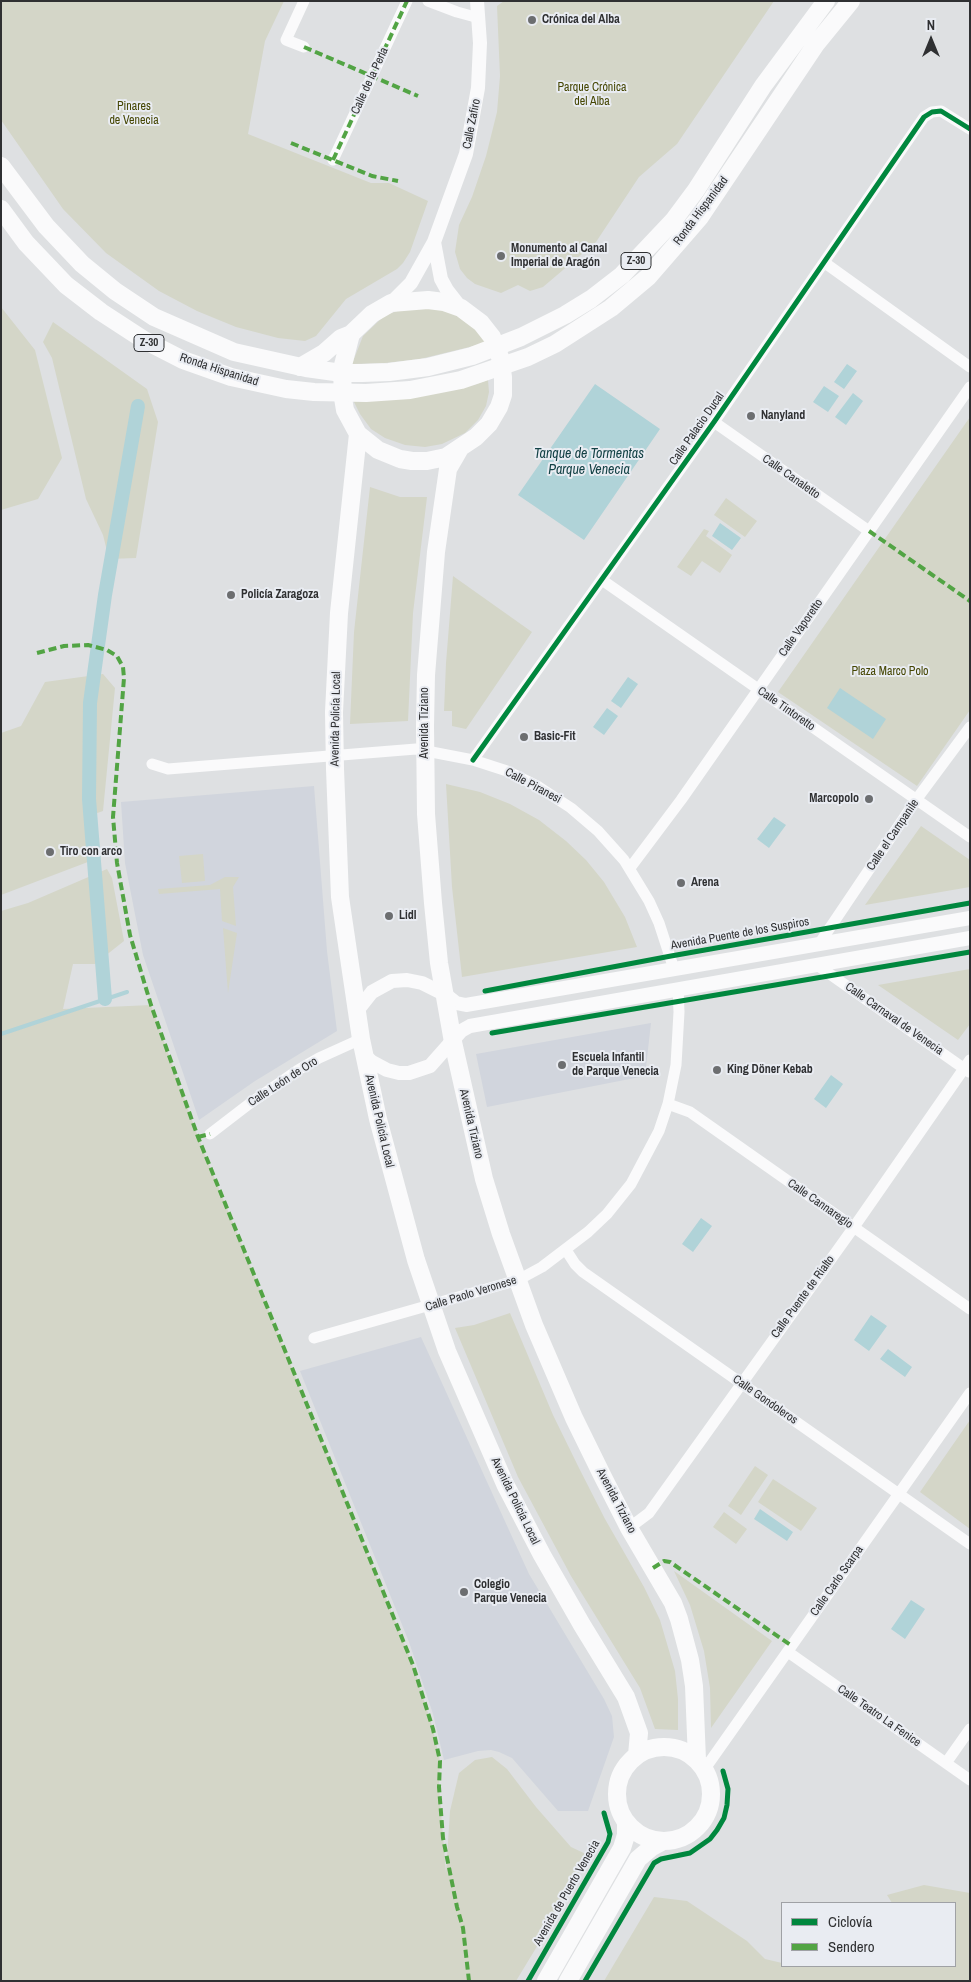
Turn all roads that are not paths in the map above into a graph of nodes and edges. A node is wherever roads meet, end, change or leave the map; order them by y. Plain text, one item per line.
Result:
1 (304, 1) edge
2 (408, 1) edge
3 (428, 1) edge
4 (826, 1) edge
5 (850, 1) edge
6 (479, 6) edge
7 (304, 47) dead end
8 (970, 129) edge
9 (333, 160) dead end
10 (1, 166) edge
11 (1, 209) edge
12 (434, 242) junction
13 (825, 263) junction
14 (391, 303) junction
15 (460, 308) junction
16 (351, 334) junction
17 (497, 348) junction
18 (502, 366) junction
19 (300, 367) junction
20 (970, 367) edge
21 (342, 373) junction
22 (970, 386) edge
23 (342, 393) junction
24 (714, 422) junction
25 (358, 434) junction
26 (459, 450) junction
27 (868, 531) junction
28 (602, 580) junction
29 (758, 690) junction
30 (970, 727) edge
31 (425, 750) junction
32 (334, 755) junction
33 (473, 760) junction
34 (152, 764) dead end
35 (916, 800) junction
36 (970, 837) edge
37 (630, 868) junction
38 (970, 918) edge
39 (970, 938) edge
40 (819, 944) junction
41 (817, 965) junction
42 (674, 969) junction
43 (678, 990) junction
44 (446, 995) junction
45 (356, 1011) junction
46 (453, 1042) junction
47 (363, 1047) junction
48 (968, 1067) edge
49 (668, 1104) junction
50 (210, 1134) dead end
51 (854, 1227) junction
52 (566, 1250) junction
53 (518, 1280) junction
54 (431, 1306) junction
55 (970, 1309) edge
56 (314, 1338) dead end
57 (741, 1384) junction
58 (970, 1393) edge
59 (898, 1494) junction
60 (629, 1528) junction
61 (970, 1544) edge
62 (788, 1652) junction
63 (970, 1729) edge
64 (637, 1755) junction
65 (946, 1763) junction
66 (701, 1765) junction
67 (970, 1780) edge
68 (626, 1824) junction
69 (663, 1841) junction
70 (546, 1981) edge
71 (568, 1981) edge

1 - 7 street
2 - 9 street, Calle de la Perla
3 - 6 street
4 - 17 main road, Ronda Hispanidad / Z-30
5 - 18 main road, Ronda Hispanidad / Z-30
6 - 12 street, Calle Zafiro
8 - 13 street, Calle Palacio Ducal
10 - 19 main road, Ronda Hispanidad / Z-30
11 - 23 main road, Ronda Hispanidad / Z-30
12 - 14 street, Calle Zafiro
12 - 15 street
13 - 20 street
13 - 24 street, Calle Palacio Ducal
14 - 15 main road
14 - 16 main road
15 - 17 main road
16 - 19 main road
16 - 21 main road
17 - 18 main road
17 - 21 main road, Ronda Hispanidad / Z-30
18 - 23 main road, Ronda Hispanidad / Z-30
18 - 26 main road
19 - 21 main road, Ronda Hispanidad / Z-30
21 - 23 main road
22 - 27 street, Calle Vaporetto
23 - 25 main road
24 - 27 street, Calle Canaletto
24 - 28 street, Calle Palacio Ducal
25 - 26 main road
25 - 32 main road, Avenida Policía Local
26 - 31 main road, Avenida Tiziano
27 - 29 street, Calle Vaporetto
28 - 29 street, Calle Tintoretto
28 - 33 street, Calle Palacio Ducal
29 - 35 street, Calle Tintoretto
29 - 37 street, Calle Vaporetto
30 - 35 street, Calle el Campanile
31 - 32 street, Calle Piranesi
31 - 33 street, Calle Piranesi
31 - 44 main road, Avenida Tiziano
32 - 34 street, Calle Piranesi
32 - 45 main road, Avenida Policía Local
33 - 37 street, Calle Piranesi
35 - 36 street, Calle Tintoretto
35 - 40 street, Calle el Campanile
37 - 42 street, Calle Piranesi
38 - 40 street, Avenida Puente de los Suspiros
39 - 41 street
40 - 42 street, Avenida Puente de los Suspiros
41 - 43 street
41 - 48 street, Calle Carnaval de Venecia
42 - 44 street, Avenida Puente de los Suspiros
43 - 46 street
43 - 49 street, Calle Paolo Veronese
44 - 45 street
44 - 46 main road, Avenida Tiziano
45 - 47 main road, Avenida Policía Local
46 - 47 street
46 - 53 main road, Avenida Tiziano
47 - 50 street, Calle León de Oro
47 - 54 main road, Avenida Policía Local
48 - 51 street, Calle Puente de Rialto
49 - 51 street, Calle Cannaregio
49 - 52 street, Calle Paolo Veronese
51 - 55 street, Calle Cannaregio
51 - 57 street, Calle Puente de Rialto
52 - 53 street, Calle Paolo Veronese
52 - 57 street, Calle Gondoleros
53 - 54 street, Calle Paolo Veronese
53 - 60 main road, Avenida Tiziano
54 - 56 street, Calle Paolo Veronese
54 - 64 main road, Avenida Policía Local
57 - 59 street, Calle Gondoleros
57 - 60 street, Calle Puente de Rialto
58 - 59 street, Calle Carlo Scarpa
59 - 61 street, Calle Gondoleros
59 - 62 street, Calle Carlo Scarpa
60 - 66 main road, Avenida Tiziano
62 - 65 street, Calle Teatro La Fenice
62 - 66 street, Calle Carlo Scarpa
63 - 65 street
64 - 66 main road
64 - 68 main road
65 - 67 street, Calle Teatro La Fenice
66 - 69 main road
68 - 69 main road
68 - 70 main road, Avenida de Puerto Venecia
69 - 71 main road

